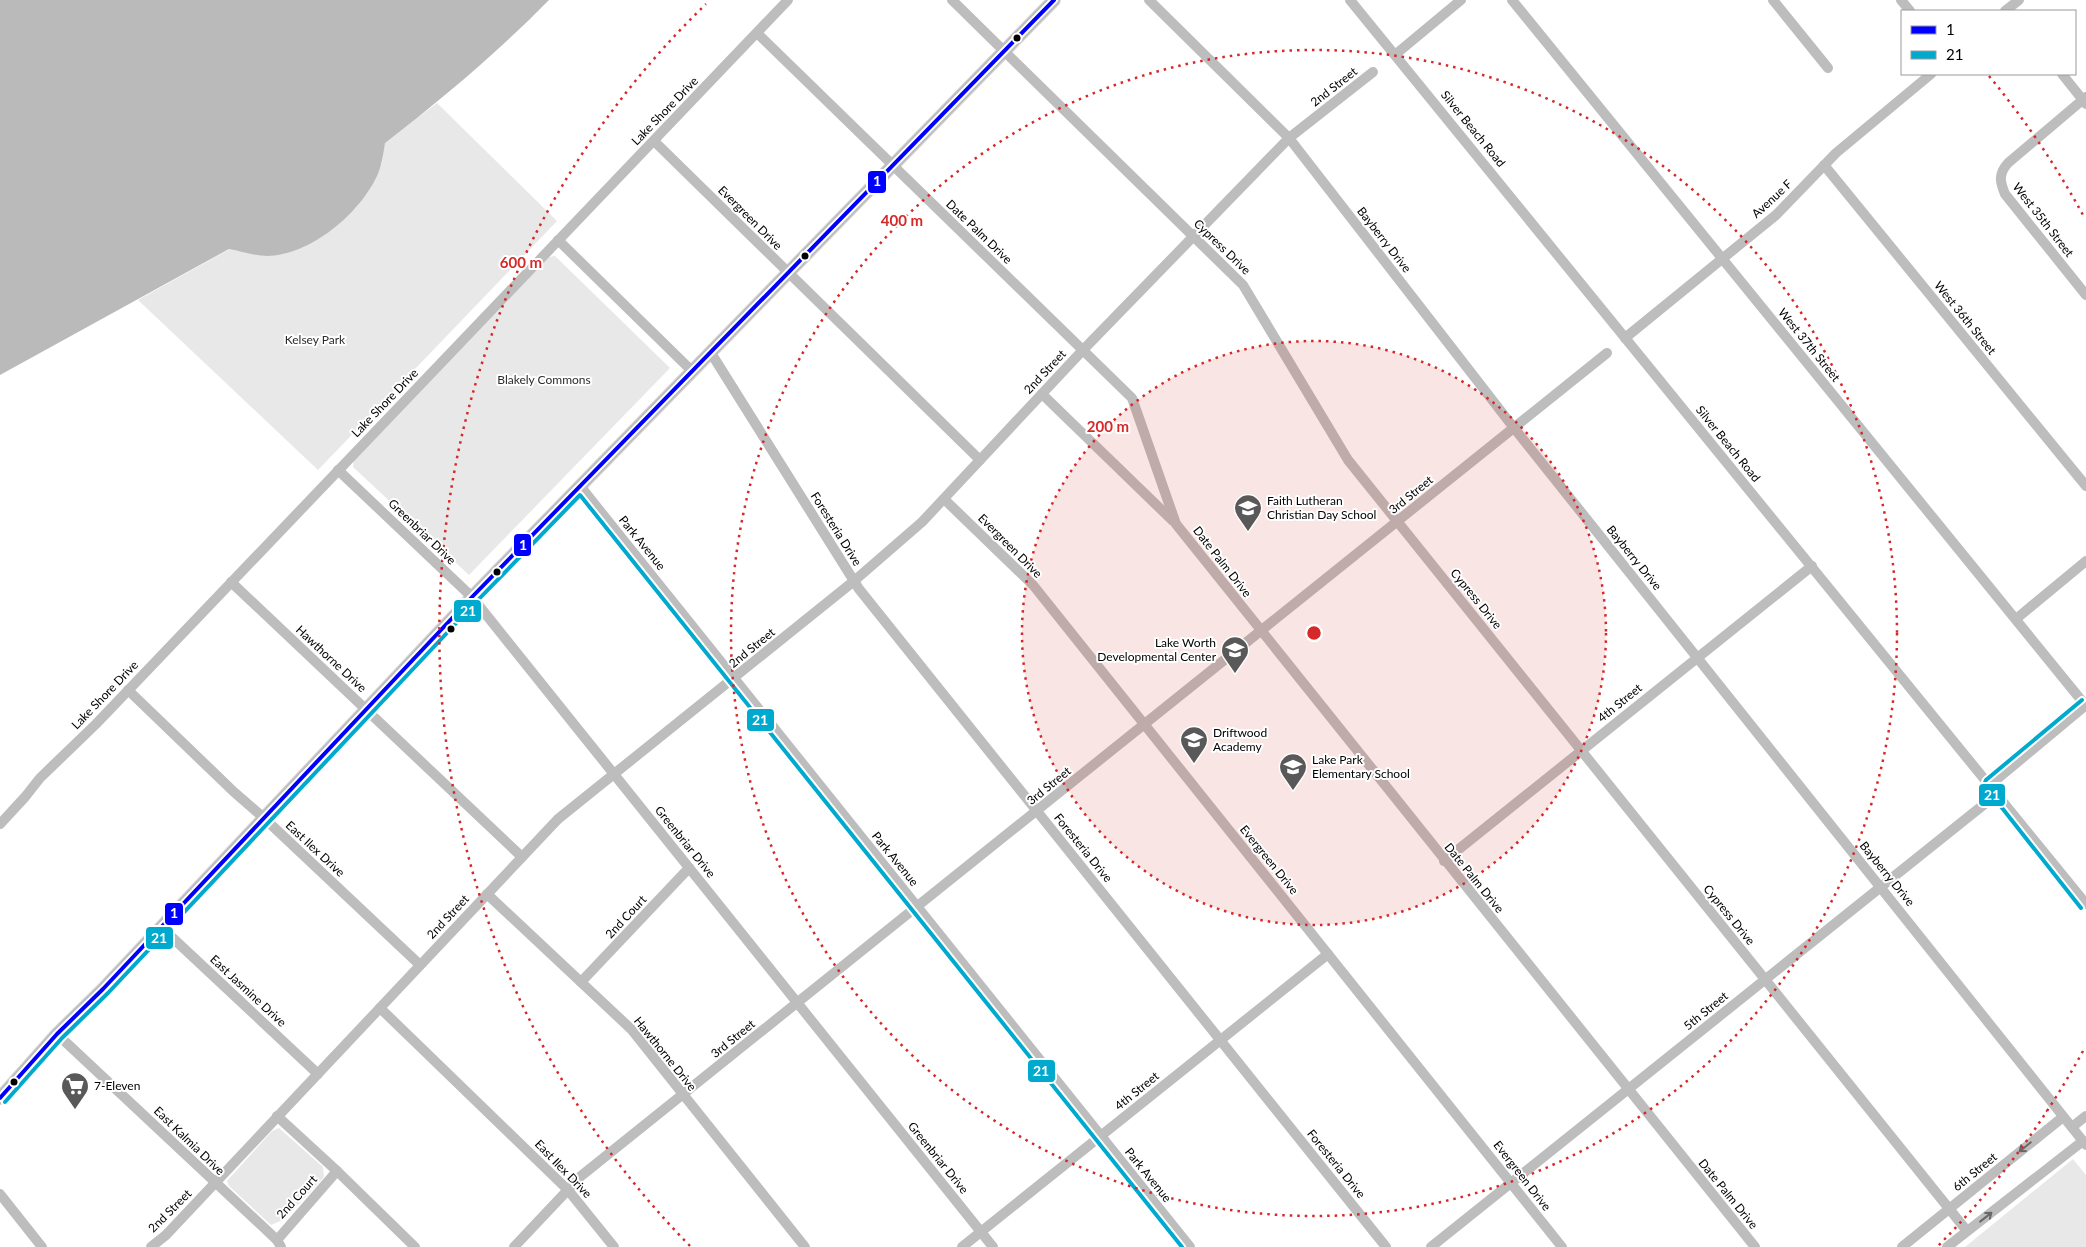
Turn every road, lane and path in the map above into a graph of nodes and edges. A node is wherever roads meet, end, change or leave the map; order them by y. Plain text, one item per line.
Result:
1 (788, 0) edge
2 (952, 0) edge
3 (1054, 0) edge
4 (1149, 0) edge
5 (1350, 0) edge
6 (1461, 0) edge
7 (1512, 0) edge
8 (1773, 0) edge
9 (1901, 0) edge
10 (2019, 0) edge
11 (1909, 10) edge
12 (2008, 10) edge
13 (757, 33) junction
14 (1004, 52) junction
15 (1396, 54) junction
16 (1828, 68) dead end
17 (1373, 72) dead end
18 (1930, 75) edge
19 (2063, 75) edge
20 (2085, 100) edge
21 (1289, 138) junction
22 (654, 140) junction
23 (893, 165) junction
24 (1824, 165) junction
25 (1193, 236) junction
26 (558, 240) junction
27 (1722, 258) junction
28 (788, 273) junction
29 (2086, 294) edge
30 (1626, 338) junction
31 (1082, 351) junction
32 (711, 352) junction
33 (1607, 353) dead end
34 (692, 371) junction
35 (1042, 394) junction
36 (1514, 428) junction
37 (980, 460) junction
38 (338, 470) junction
39 (580, 486) junction
40 (2086, 486) edge
41 (944, 499) junction
42 (1398, 522) junction
43 (1176, 524) junction
44 (2086, 561) edge
45 (1812, 566) junction
46 (231, 582) junction
47 (854, 582) junction
48 (472, 597) junction
49 (2016, 620) junction
50 (1261, 632) junction
51 (1697, 658) junction
52 (734, 678) junction
53 (128, 690) junction
54 (2086, 706) edge
55 (366, 709) junction
56 (1144, 725) junction
57 (1581, 751) junction
58 (614, 774) junction
59 (1993, 790) junction
60 (1037, 811) junction
61 (264, 818) junction
62 (0, 824) edge
63 (522, 857) junction
64 (1444, 861) junction
65 (689, 868) junction
66 (1881, 887) junction
67 (487, 894) junction
68 (2086, 904) edge
69 (917, 907) junction
70 (161, 927) junction
71 (1328, 954) junction
72 (420, 965) junction
73 (1765, 980) junction
74 (581, 982) junction
75 (798, 1003) junction
76 (380, 1008) junction
77 (57, 1034) junction
78 (1220, 1040) junction
79 (318, 1074) junction
80 (1628, 1090) junction
81 (683, 1095) junction
82 (0, 1098) edge
83 (277, 1116) junction
84 (2086, 1116) edge
85 (2063, 1117) junction
86 (2072, 1128) junction
87 (1101, 1136) junction
88 (2084, 1143) edge
89 (337, 1171) junction
90 (215, 1183) junction
91 (1512, 1183) junction
92 (568, 1190) junction
93 (0, 1194) edge
94 (1948, 1209) junction
95 (981, 1232) junction
96 (1967, 1232) junction
97 (279, 1244) edge
98 (42, 1247) edge
99 (151, 1247) edge
100 (415, 1247) edge
101 (514, 1247) edge
102 (614, 1247) edge
103 (805, 1247) edge
104 (962, 1247) edge
105 (993, 1247) edge
106 (1190, 1247) edge
107 (1386, 1247) edge
108 (1431, 1247) edge
109 (1562, 1247) edge
110 (1756, 1247) edge
111 (1902, 1247) edge
112 (1947, 1247) edge

1 - 13 street, Lake Shore Drive
2 - 14 street, Cypress Drive
3 - 14 main road
4 - 21 street, Bayberry Drive
5 - 15 street, Silver Beach Road
6 - 15 street
7 - 27 street, West 37th Street
8 - 16 street
9 - 11 street
10 - 12 street
13 - 22 street, Lake Shore Drive
13 - 23 street, Date Palm Drive
14 - 23 main road
14 - 25 street, Cypress Drive
15 - 30 street, Silver Beach Road
17 - 21 street, 2nd Street
18 - 24 street, Avenue F
19 - 20 street
20 - 29 street, West 35th Street
21 - 25 street, 2nd Street
21 - 36 street, Bayberry Drive
22 - 26 street, Lake Shore Drive
22 - 28 street, Evergreen Drive
23 - 28 main road
23 - 31 street, Date Palm Drive
24 - 27 street, Avenue F
24 - 40 street, West 36th Street
25 - 31 street, 2nd Street
25 - 42 street, Cypress Drive
26 - 34 street
26 - 38 street, Lake Shore Drive
27 - 30 street, Avenue F
27 - 49 street, West 37th Street
28 - 32 main road
28 - 37 street, Evergreen Drive
30 - 45 street, Silver Beach Road
31 - 35 street, 2nd Street
31 - 43 street, Date Palm Drive
32 - 34 main road
32 - 47 street, Foresteria Drive
33 - 36 street, 3rd Street
34 - 39 main road
35 - 37 street, 2nd Street
35 - 43 street, Date Palm Drive
36 - 42 street, 3rd Street
36 - 51 street, Bayberry Drive
37 - 41 street, 2nd Street
38 - 46 street, Lake Shore Drive
38 - 48 street, Greenbriar Drive
39 - 48 main road
39 - 52 street, Park Avenue
41 - 47 street, 2nd Street
41 - 56 street, Evergreen Drive
42 - 50 street, 3rd Street
42 - 57 street, Cypress Drive
43 - 50 street, Date Palm Drive
44 - 49 street
45 - 51 street, 4th Street
45 - 59 street, Silver Beach Road
46 - 53 street, Lake Shore Drive
46 - 55 street, Hawthorne Drive
47 - 52 street, 2nd Street
47 - 60 street, Foresteria Drive
48 - 55 main road
48 - 58 street, Greenbriar Drive
49 - 54 street, West 37th Street
50 - 56 street, 3rd Street
50 - 64 street, Date Palm Drive
51 - 57 street, 4th Street
51 - 66 street, Bayberry Drive
52 - 58 street, 2nd Street
52 - 69 street, Park Avenue
53 - 61 street, East Ilex Drive
53 - 62 street, Lake Shore Drive
54 - 59 street, 5th Street
55 - 61 main road
55 - 63 street, Hawthorne Drive
56 - 60 street, 3rd Street
56 - 71 street, Evergreen Drive
57 - 64 street, 4th Street
57 - 73 street, Cypress Drive
58 - 63 street, 2nd Street
58 - 65 street, Greenbriar Drive
59 - 66 street, 5th Street
59 - 68 street, Silver Beach Road
60 - 69 street, 3rd Street
60 - 78 street, Foresteria Drive
61 - 70 main road
61 - 72 street, East Ilex Drive
63 - 67 street, 2nd Street
64 - 80 street, Date Palm Drive
65 - 74 street, 2nd Court
65 - 75 street, Greenbriar Drive
66 - 73 street, 5th Street
66 - 85 street, Bayberry Drive
67 - 72 street, 2nd Street
67 - 74 street, Hawthorne Drive
69 - 75 street, 3rd Street
69 - 87 street, Park Avenue
70 - 77 main road
70 - 79 street, East Jasmine Drive
71 - 78 street, 4th Street
71 - 91 street, Evergreen Drive
72 - 76 street, 2nd Street
73 - 80 street, 5th Street
73 - 94 street, Cypress Drive
74 - 81 street, Hawthorne Drive
75 - 81 street, 3rd Street
75 - 95 street, Greenbriar Drive
76 - 79 street, 2nd Street
76 - 92 street, East Ilex Drive
77 - 82 main road
77 - 90 street, East Kalmia Drive
78 - 87 street, 4th Street
78 - 107 street, Foresteria Drive
79 - 83 street, 2nd Street
80 - 91 street, 5th Street
80 - 110 street, Date Palm Drive
81 - 92 street, 3rd Street
81 - 103 street, Hawthorne Drive
83 - 89 street
83 - 90 street, 2nd Street
84 - 86 street
85 - 86 street, Bayberry Drive
85 -> 94 street, 6th Street
86 - 88 street, Bayberry Drive
87 - 95 street, 4th Street
87 - 106 street, Park Avenue
96 -> 88 street
89 - 97 street, 2nd Court
89 - 100 street
90 - 97 street, East Kalmia Drive
90 - 99 street, 2nd Street
91 - 108 street, 5th Street
91 - 109 street, Evergreen Drive
92 - 101 street, 3rd Street
92 - 102 street, East Ilex Drive
93 - 98 street
94 - 96 street, Cypress Drive
94 - 111 street, 6th Street
95 - 104 street, 4th Street
95 - 105 street, Greenbriar Drive
96 - 112 street

